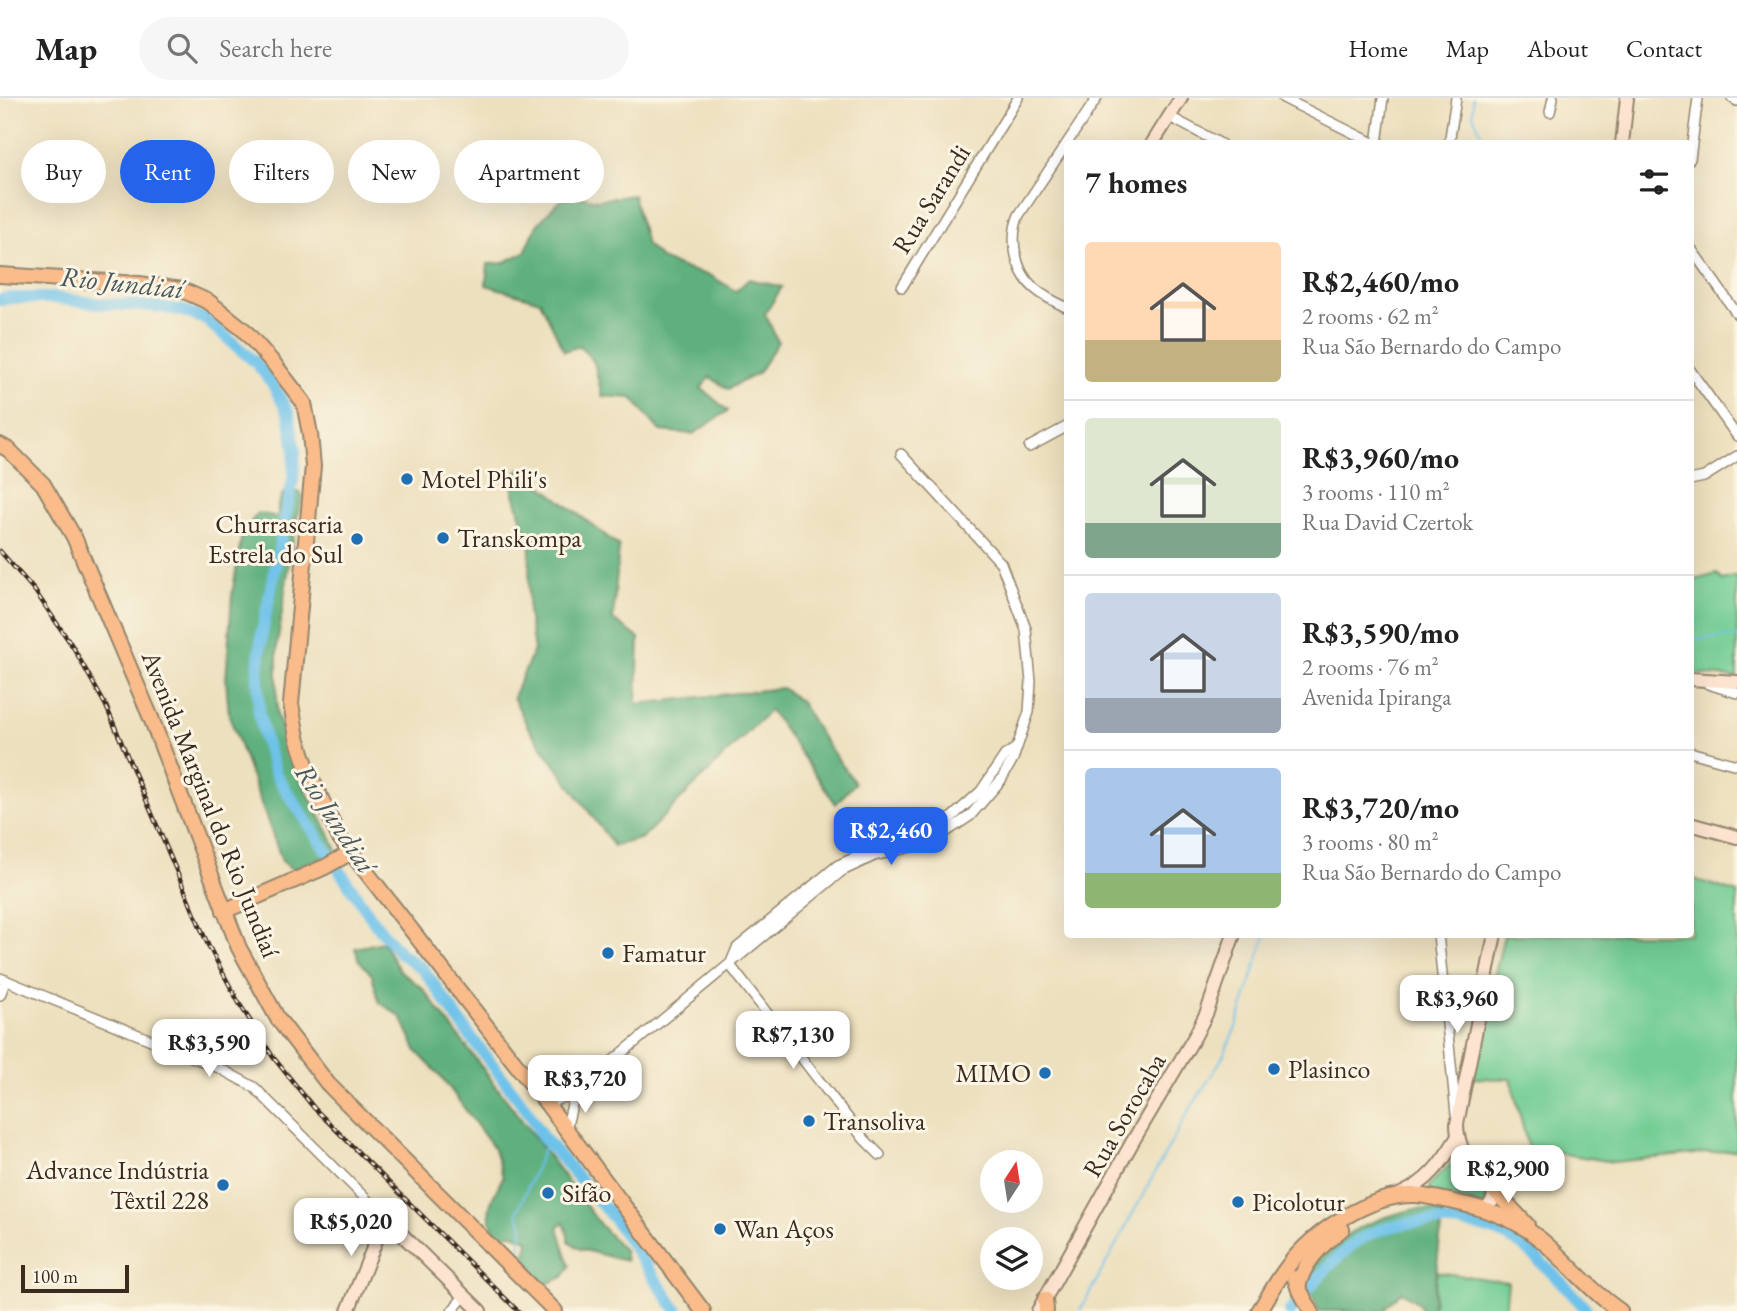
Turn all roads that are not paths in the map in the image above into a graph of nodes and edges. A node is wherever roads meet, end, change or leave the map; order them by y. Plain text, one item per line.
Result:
1 (1018, 98) edge
2 (1097, 98) edge
3 (1181, 98) edge
4 (1283, 98) edge
5 (1383, 98) edge
6 (1456, 98) edge
7 (1553, 98) edge
8 (1628, 98) edge
9 (1698, 98) edge
10 (1732, 98) edge
11 (1737, 101) edge
12 (1550, 112) dead end
13 (1170, 117) junction
14 (1070, 140) edge
15 (1155, 140) edge
16 (1213, 140) edge
17 (1368, 140) edge
18 (1377, 140) edge
19 (1451, 140) edge
20 (1623, 140) edge
21 (1692, 140) edge
22 (1064, 149) edge
23 (1694, 253) edge
24 (0, 275) edge
25 (902, 287) dead end
26 (1064, 306) edge
27 (1737, 314) edge
28 (1694, 376) edge
29 (1064, 428) edge
30 (1737, 436) edge
31 (0, 445) edge
32 (1029, 447) dead end
33 (901, 454) dead end
34 (1737, 456) edge
35 (1694, 479) edge
36 (1694, 679) edge
37 (1694, 680) edge
38 (1737, 682) edge
39 (1737, 693) edge
40 (1694, 753) edge
41 (1737, 765) edge
42 (1694, 825) edge
43 (1737, 837) edge
44 (347, 855) junction
45 (224, 911) junction
46 (1233, 938) edge
47 (1438, 938) edge
48 (1493, 938) edge
49 (730, 965) junction
50 (3, 979) edge
51 (0, 995) edge
52 (575, 1093) junction
53 (547, 1104) junction
54 (1457, 1124) junction
55 (566, 1130) junction
56 (1457, 1138) junction
57 (880, 1155) dead end
58 (1492, 1188) junction
59 (1395, 1197) junction
60 (1485, 1210) junction
61 (385, 1217) junction
62 (1540, 1239) junction
63 (1309, 1242) junction
64 (1304, 1297) edge
65 (473, 1305) edge
66 (1043, 1307) edge
67 (348, 1311) edge
68 (452, 1311) edge
69 (555, 1311) edge
70 (703, 1311) edge
71 (1260, 1311) edge
72 (1620, 1311) edge

1 - 25 street, Rua Sarandi
2 - 14 street
3 - 13 main road
4 - 17 street
5 - 18 street
6 - 19 street
7 - 12 street
8 - 20 main road
9 - 21 street
10 - 11 street
13 - 15 main road
13 - 16 street
22 - 26 street
23 - 27 street
24 - 44 main road
28 - 30 street
29 - 32 street
31 - 45 main road, Avenida Marginal do Rio Jundiaí
33 - 49 street
34 - 35 street
36 - 38 main road
37 - 39 street
40 - 41 street
42 - 43 main road
44 - 45 main road
44 - 53 main road
45 - 69 main road, Avenida Marginal do Rio Jundiaí
46 - 66 main road, Rua Sorocaba
47 - 54 street
48 - 54 main road
49 - 52 street
49 - 57 street
50 - 51 street
50 - 61 street
52 - 53 street
52 - 55 street
53 - 55 main road
54 - 56 main road
55 - 70 main road
56 - 58 main road
56 - 59 main road
58 - 60 main road
58 - 62 main road
59 - 60 main road
59 - 63 main road
60 - 62 main road
60 - 64 main road
61 - 65 main road
61 - 67 main road
62 - 72 main road
63 - 64 main road
63 - 71 main road
64 - 71 main road
65 - 68 street

